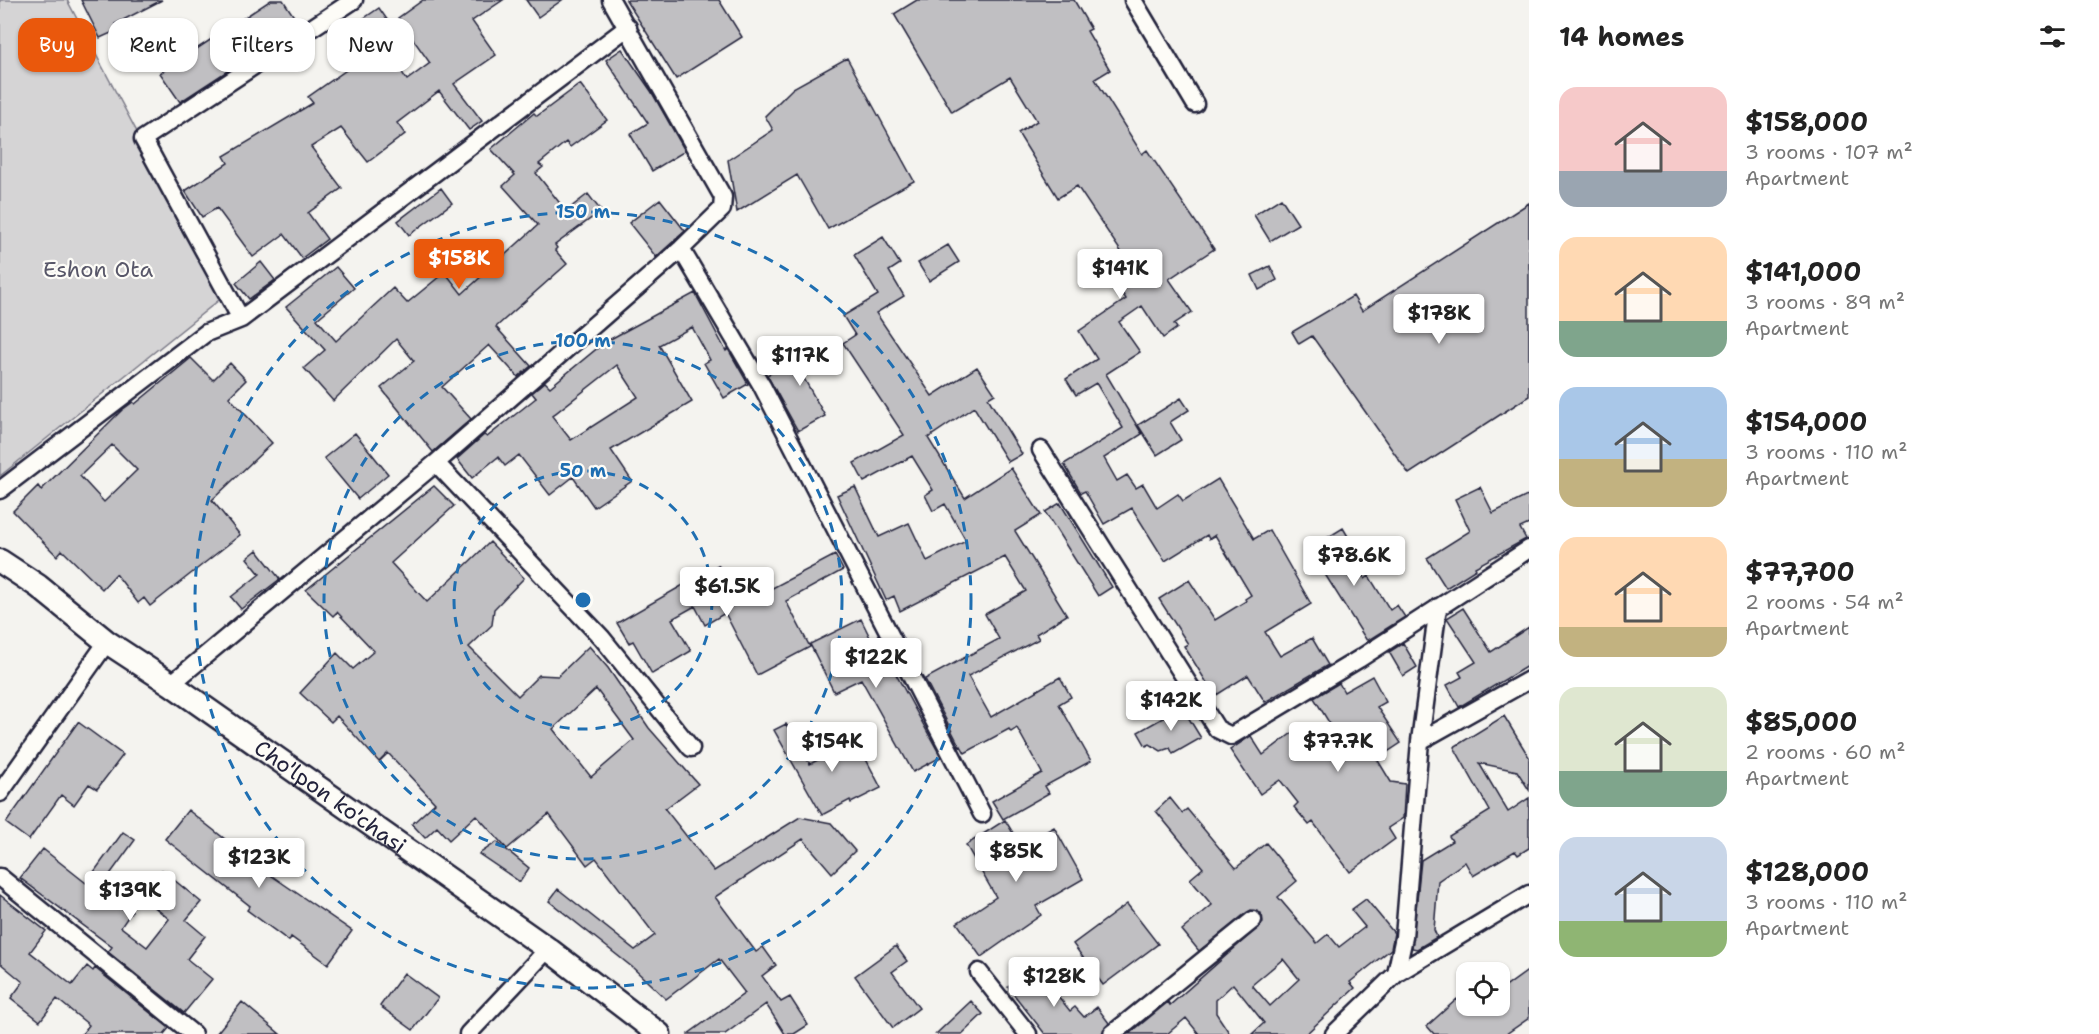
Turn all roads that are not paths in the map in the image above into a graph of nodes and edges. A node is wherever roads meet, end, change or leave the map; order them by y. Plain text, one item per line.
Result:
1 (354, 0) edge
2 (612, 0) edge
3 (1133, 0) edge
4 (628, 27) junction
5 (1195, 104) dead end
6 (681, 249) junction
7 (241, 319) junction
8 (1041, 450) dead end
9 (436, 463) junction
10 (0, 490) edge
11 (1529, 549) edge
12 (0, 561) edge
13 (1438, 607) junction
14 (107, 642) junction
15 (1529, 680) edge
16 (171, 684) junction
17 (1420, 741) junction
18 (691, 748) dead end
19 (0, 793) edge
20 (982, 814) dead end
21 (0, 877) edge
22 (1529, 894) edge
23 (1253, 920) dead end
24 (548, 949) junction
25 (979, 972) dead end
26 (1396, 974) junction
27 (192, 1034) edge
28 (468, 1034) edge
29 (659, 1034) edge
30 (1028, 1034) edge
31 (1112, 1034) edge
32 (1334, 1034) edge

1 - 7 street
2 - 4 street
3 - 5 street
4 - 6 street
4 - 7 street
6 - 9 street
6 - 20 street
7 - 10 street
8 - 13 street
9 - 16 street
9 - 18 street
11 - 13 street
12 - 14 main road, Cho'lpon ko'chasi
13 - 17 street
14 - 16 main road, Cho'lpon ko'chasi
14 - 19 street
15 - 17 street
16 - 24 main road, Cho'lpon ko'chasi
17 - 26 street
21 - 27 street
22 - 26 street
23 - 31 street
24 - 28 street
24 - 29 main road, Cho'lpon ko'chasi
25 - 30 street
26 - 32 street

